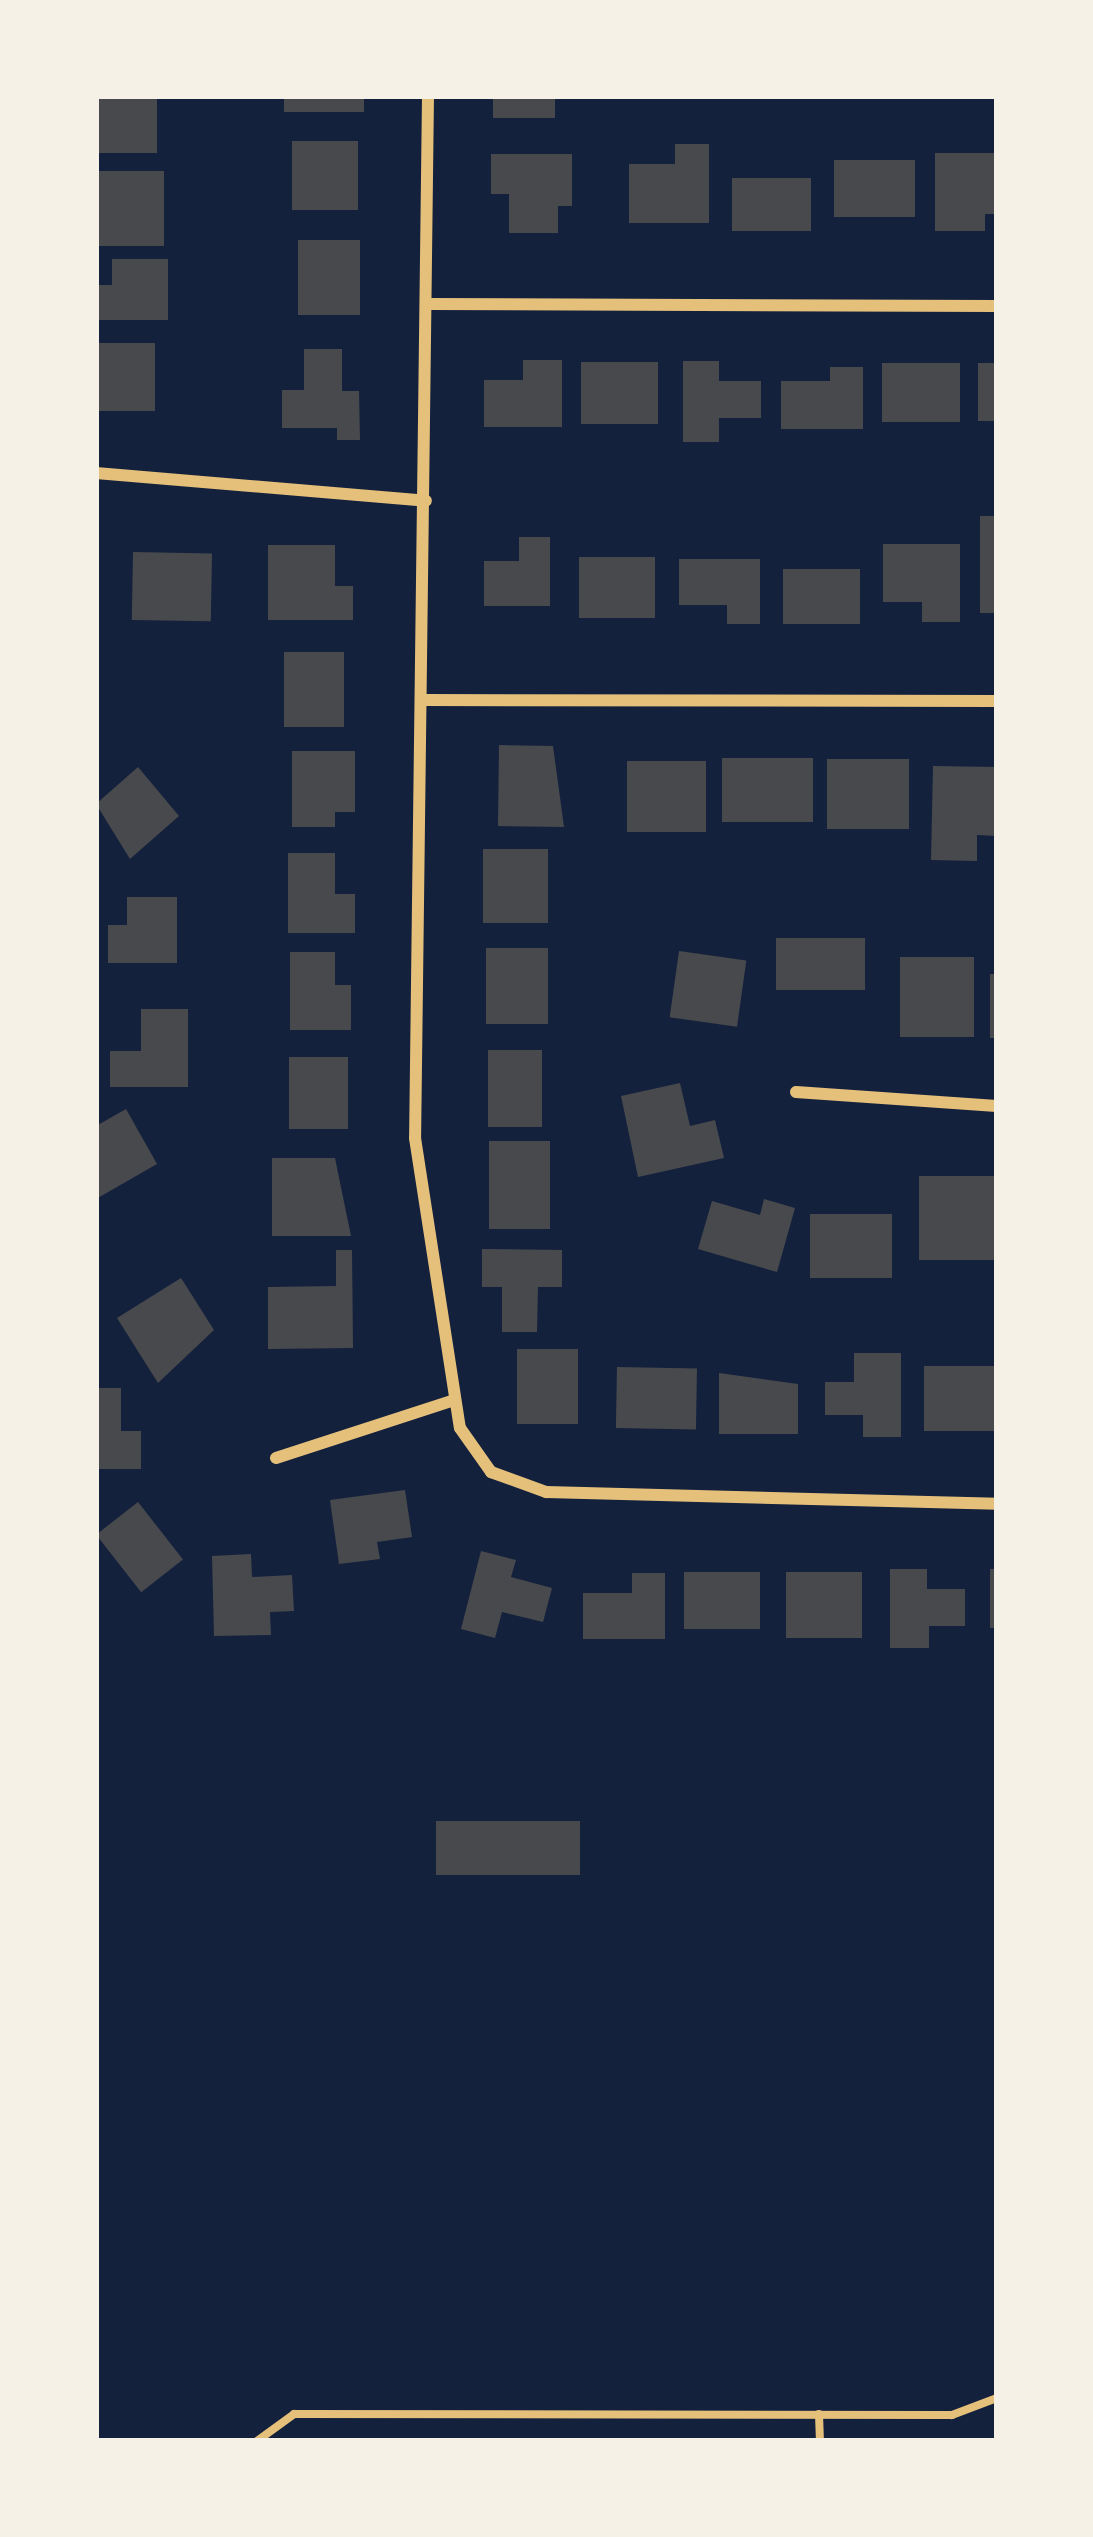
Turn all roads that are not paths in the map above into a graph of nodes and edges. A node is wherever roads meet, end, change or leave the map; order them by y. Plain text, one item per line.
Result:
1 (428, 96) edge
2 (428, 304) junction
3 (997, 306) edge
4 (96, 473) edge
5 (426, 501) junction
6 (423, 700) junction
7 (997, 701) edge
8 (796, 1092) dead end
9 (997, 1106) edge
10 (451, 1401) junction
11 (276, 1458) dead end
12 (997, 1504) edge
13 (997, 2398) edge
14 (819, 2414) junction
15 (257, 2441) edge
16 (820, 2441) edge

1 - 2 street
2 - 3 street
2 - 5 street
4 - 5 street
5 - 6 street
6 - 7 street
6 - 10 street
8 - 9 street
10 - 11 street
10 - 12 street
13 - 14 lane
14 - 15 lane
14 - 16 lane

